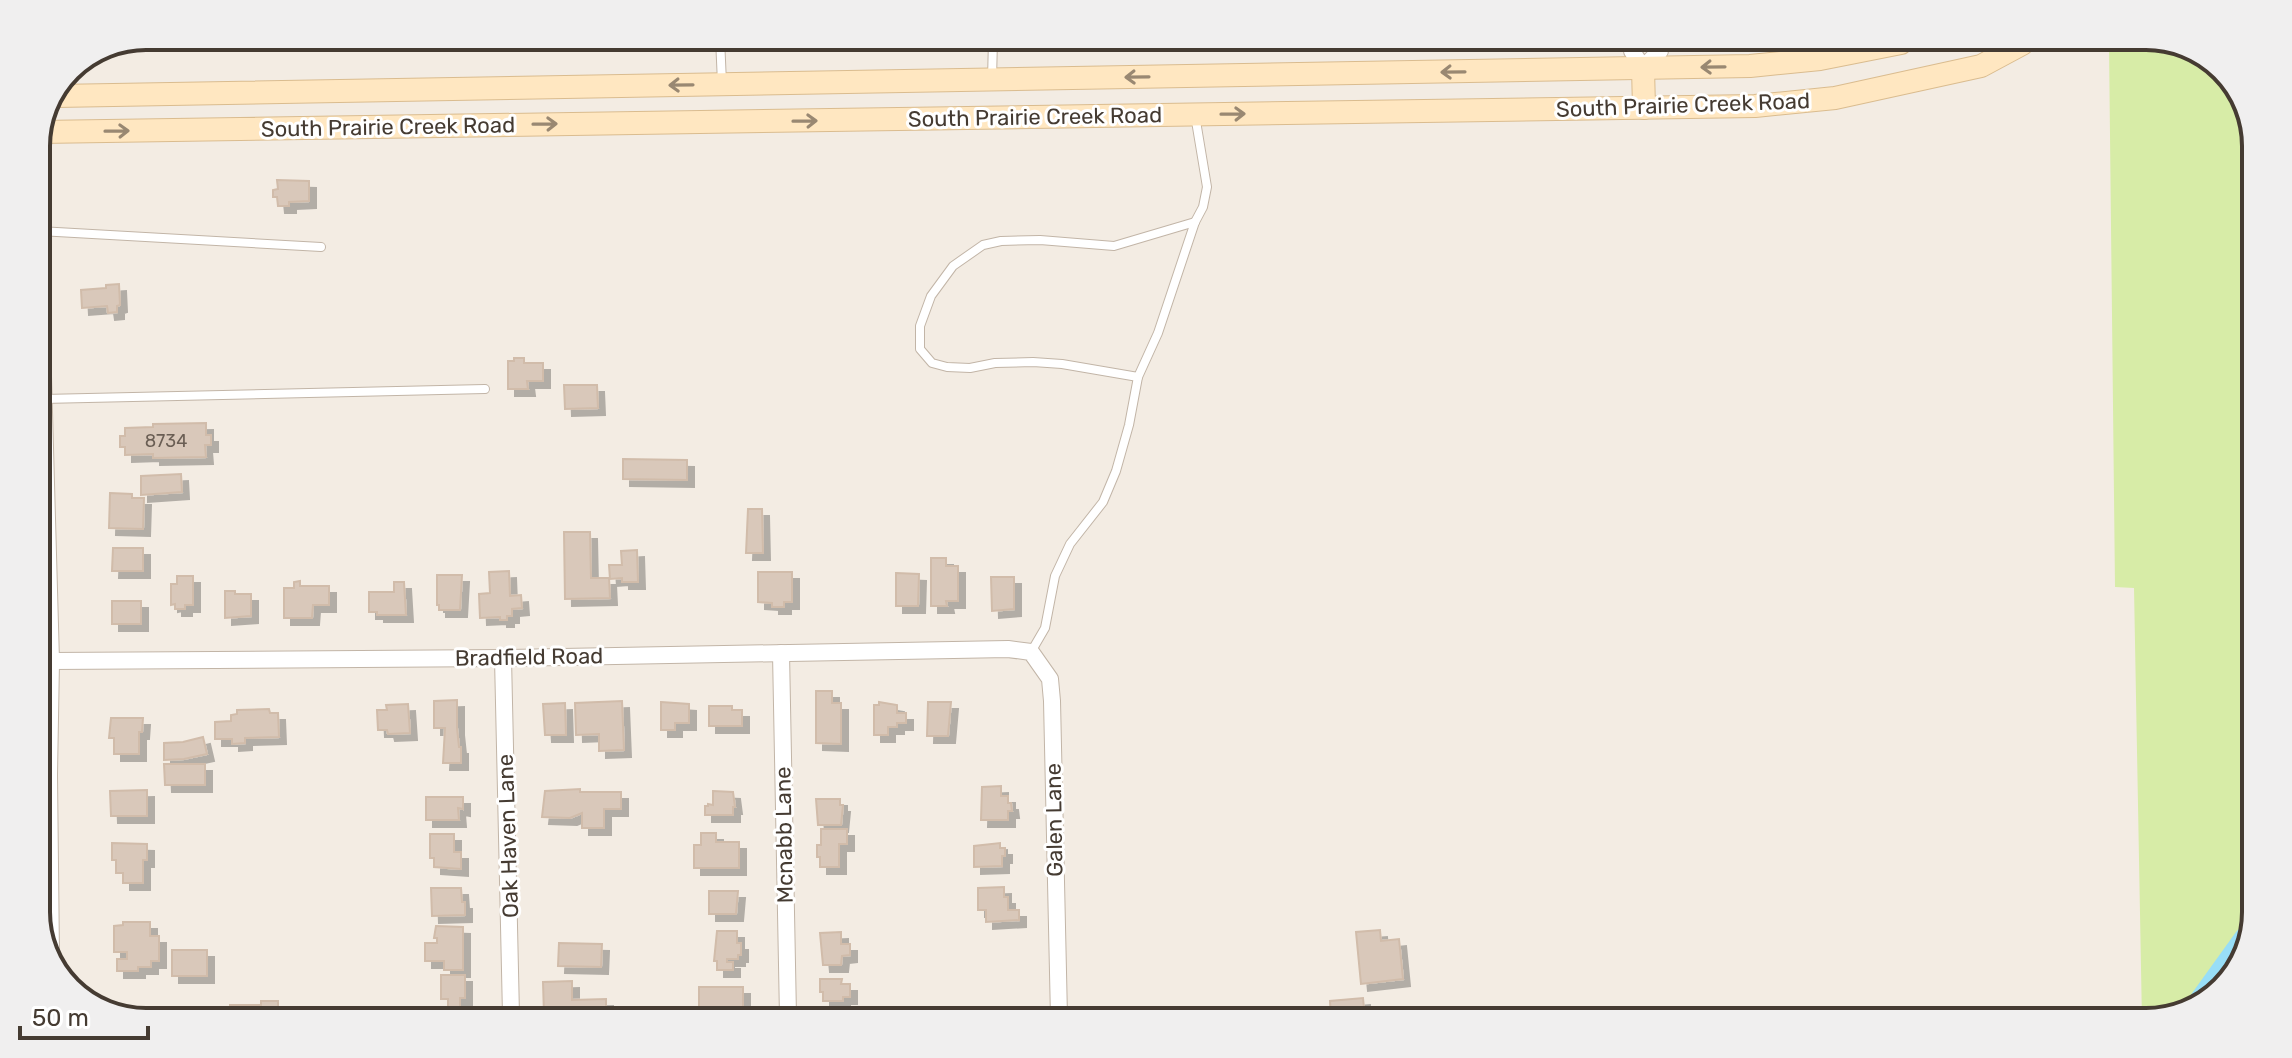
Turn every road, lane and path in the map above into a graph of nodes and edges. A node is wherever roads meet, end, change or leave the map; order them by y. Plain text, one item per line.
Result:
1 (721, 50) edge
2 (993, 50) edge
3 (1632, 50) edge
4 (1660, 50) edge
5 (1866, 50) edge
6 (2011, 50) edge
7 (1643, 68) junction
8 (992, 79) junction
9 (722, 84) junction
10 (64, 96) edge
11 (1644, 108) junction
12 (1195, 115) junction
13 (51, 132) edge
14 (1195, 222) junction
15 (50, 232) edge
16 (321, 247) dead end
17 (1138, 377) junction
18 (485, 389) dead end
19 (50, 399) edge
20 (1031, 652) junction
21 (781, 653) junction
22 (503, 658) junction
23 (50, 661) edge
24 (511, 1008) edge
25 (788, 1008) edge
26 (1059, 1008) edge

1 - 9 lane
2 - 8 lane
3 - 7 street
4 - 7 street
5 -> 7 main road, South Prairie Creek Road
6 - 11 main road, South Prairie Creek Road
7 -> 8 main road, South Prairie Creek Road
7 - 11 main road
8 - 9 main road, South Prairie Creek Road
9 -> 10 main road, South Prairie Creek Road
12 -> 11 main road, South Prairie Creek Road
13 -> 12 main road, South Prairie Creek Road
12 - 14 lane
14 - 17 lane
14 - 17 lane
15 - 16 lane
17 - 20 lane
18 - 19 lane
20 - 21 street, Bradfield Road
20 - 26 street, Galen Lane
21 - 22 street, Bradfield Road
21 - 25 street, Mcnabb Lane
22 - 23 street, Bradfield Road
22 - 24 street, Oak Haven Lane

